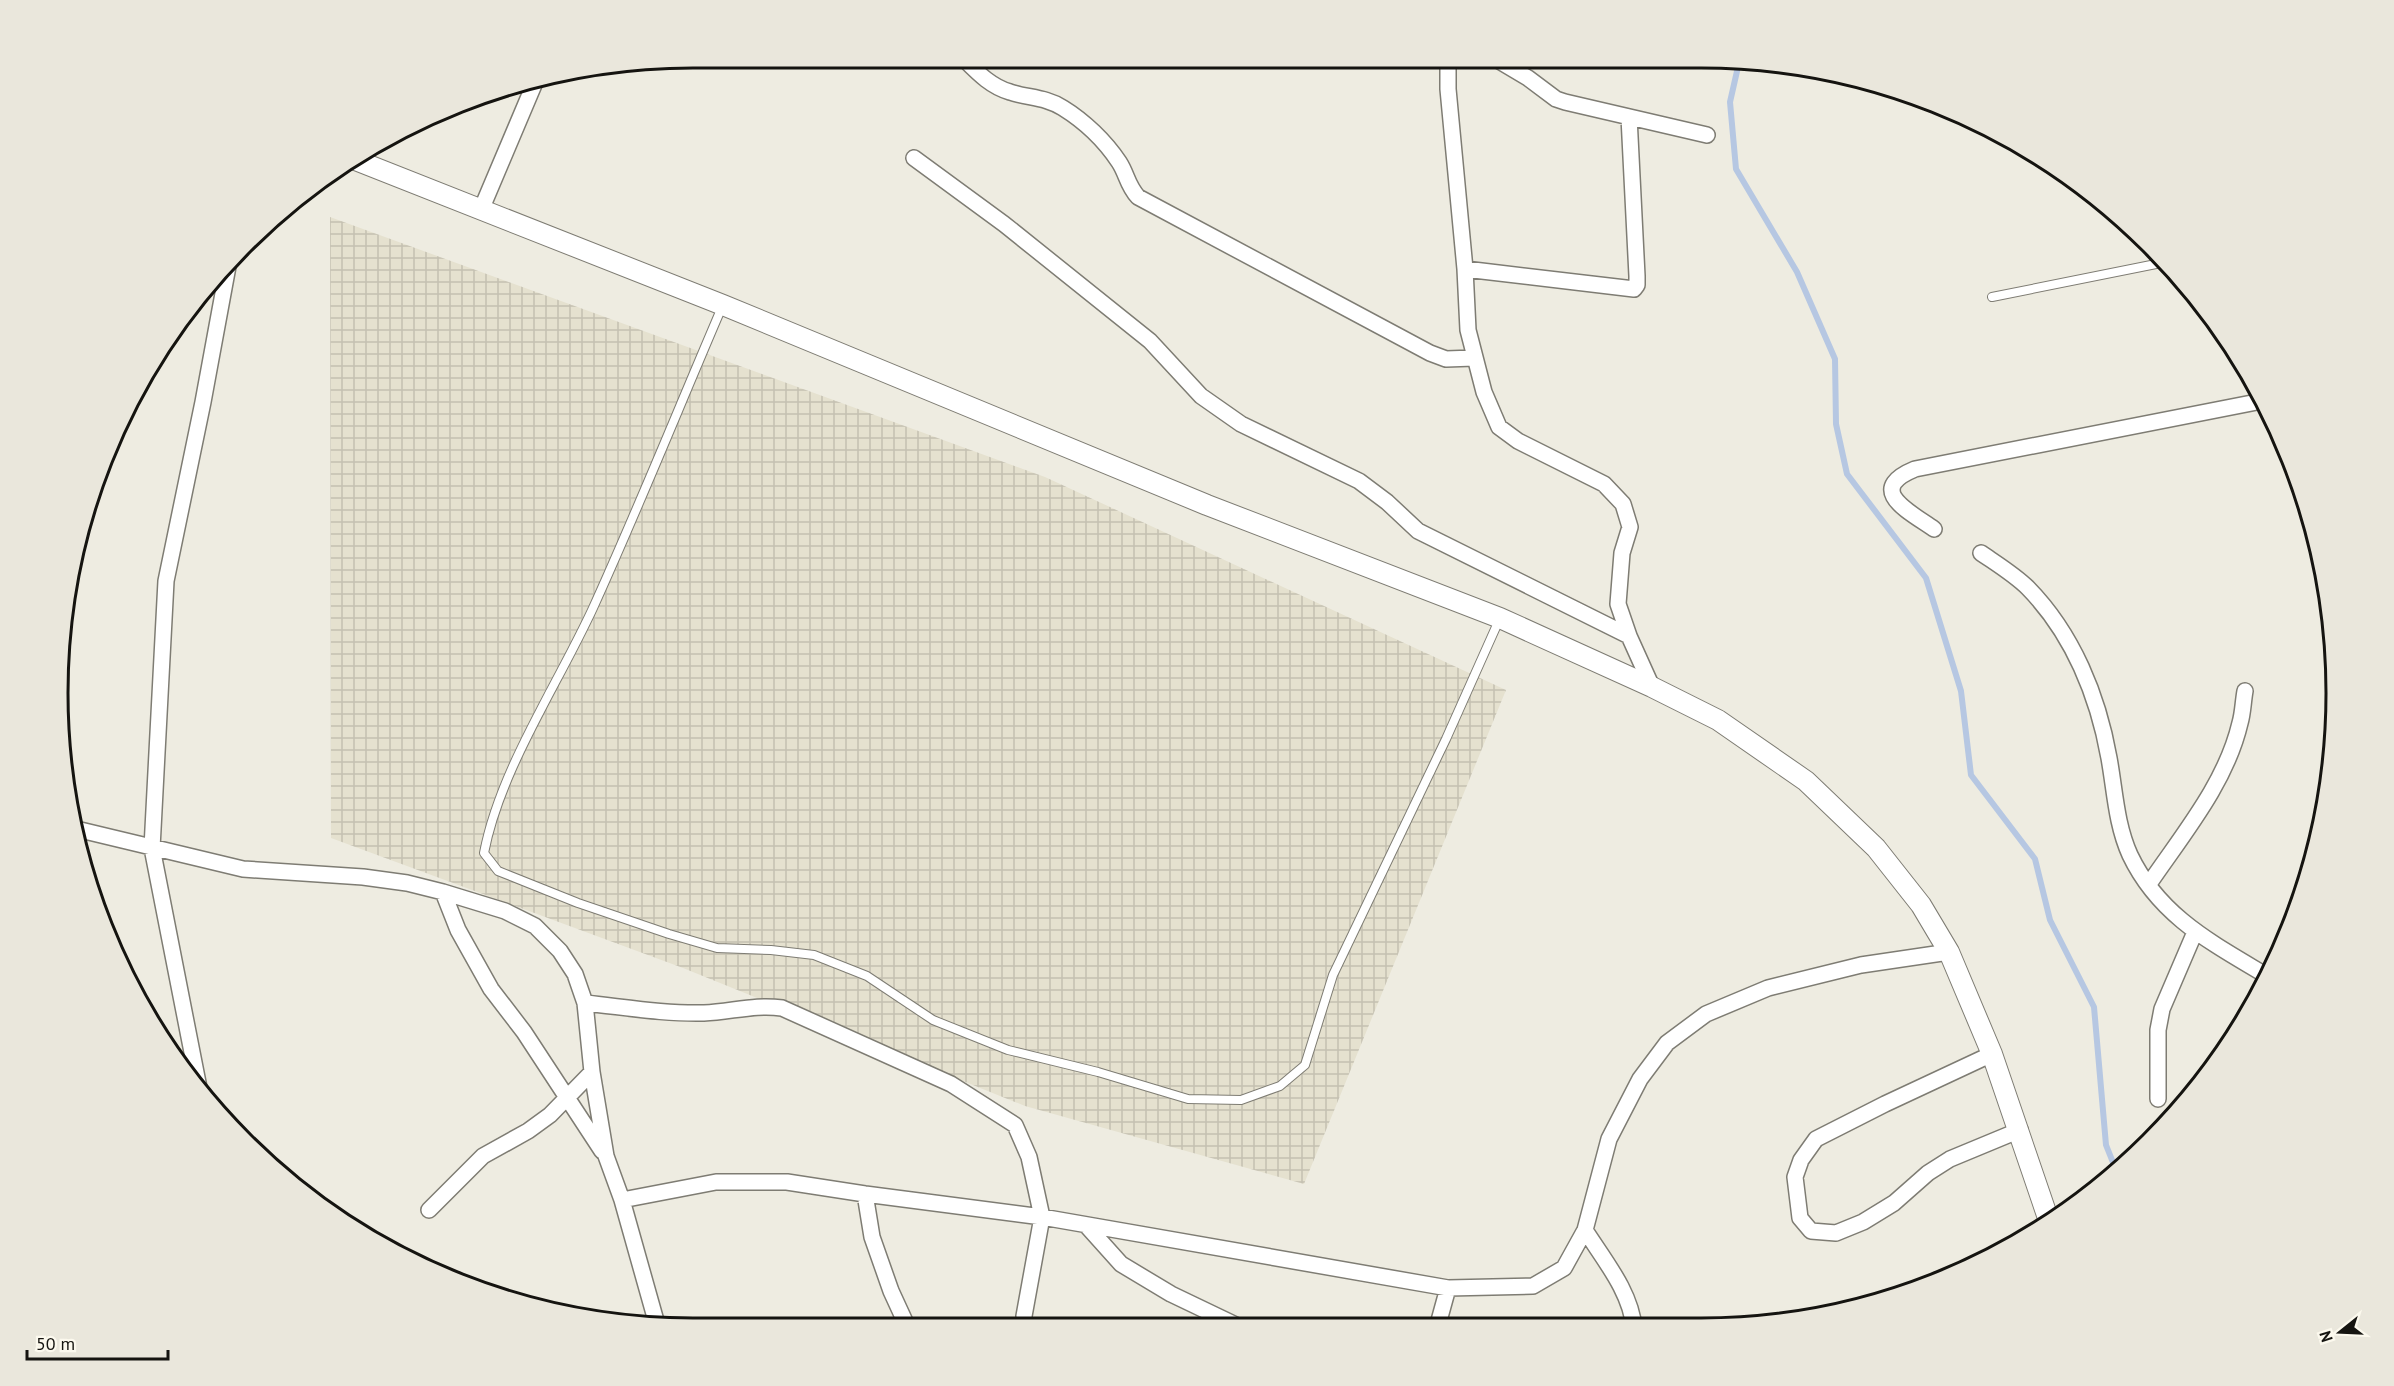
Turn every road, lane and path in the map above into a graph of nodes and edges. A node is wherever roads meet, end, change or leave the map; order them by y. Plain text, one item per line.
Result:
1 (974, 68) edge
2 (1448, 68) edge
3 (1511, 68) edge
4 (532, 89) edge
5 (1629, 117) junction
6 (1707, 135) dead end
7 (914, 158) dead end
8 (365, 160) edge
9 (481, 210) junction
10 (2155, 264) edge
11 (1465, 269) junction
12 (226, 278) edge
13 (1992, 297) dead end
14 (723, 305) junction
15 (1474, 358) junction
16 (2254, 402) edge
17 (1934, 529) dead end
18 (1981, 553) dead end
19 (1500, 618) junction
20 (1629, 636) junction
21 (1652, 687) junction
22 (2245, 691) dead end
23 (84, 831) edge
24 (152, 848) junction
25 (2149, 884) junction
26 (443, 892) junction
27 (2194, 932) junction
28 (1949, 952) junction
29 (2261, 972) edge
30 (585, 1004) junction
31 (1992, 1054) junction
32 (592, 1072) junction
33 (196, 1073) edge
34 (567, 1098) junction
35 (2158, 1099) dead end
36 (2020, 1130) junction
37 (606, 1156) junction
38 (865, 1194) junction
39 (622, 1200) junction
40 (429, 1210) dead end
41 (2047, 1214) edge
42 (1042, 1217) junction
43 (1086, 1225) junction
44 (1585, 1230) junction
45 (1448, 1288) junction
46 (655, 1317) edge
47 (903, 1318) edge
48 (1024, 1318) edge
49 (1221, 1318) edge
50 (1440, 1318) edge
51 (1633, 1318) edge

1 - 15 street
2 - 11 street
3 - 5 street
4 - 9 street
5 - 6 street
5 - 11 street
7 - 20 street
8 - 9 street
9 - 14 street
10 - 13 lane
11 - 15 street
12 - 24 street
14 - 19 street
14 - 19 lane
15 - 20 street
16 - 17 street
18 - 25 street
19 - 21 street
20 - 21 street
21 - 28 street
22 - 25 street
23 - 24 street
24 - 26 street
24 - 33 street
25 - 27 street
26 - 30 street
26 - 34 street
27 - 29 street
27 - 35 street
28 - 31 street
28 - 44 street
30 - 32 street
30 - 42 street
31 - 36 street
31 - 36 street
32 - 34 street
32 - 37 street
34 - 37 street
34 - 40 street
36 - 41 street
37 - 39 street
38 - 39 street
38 - 42 street
38 - 47 street
39 - 46 street
42 - 43 street
42 - 48 street
43 - 45 street
43 - 49 street
44 - 45 street
44 - 51 street
45 - 50 street

